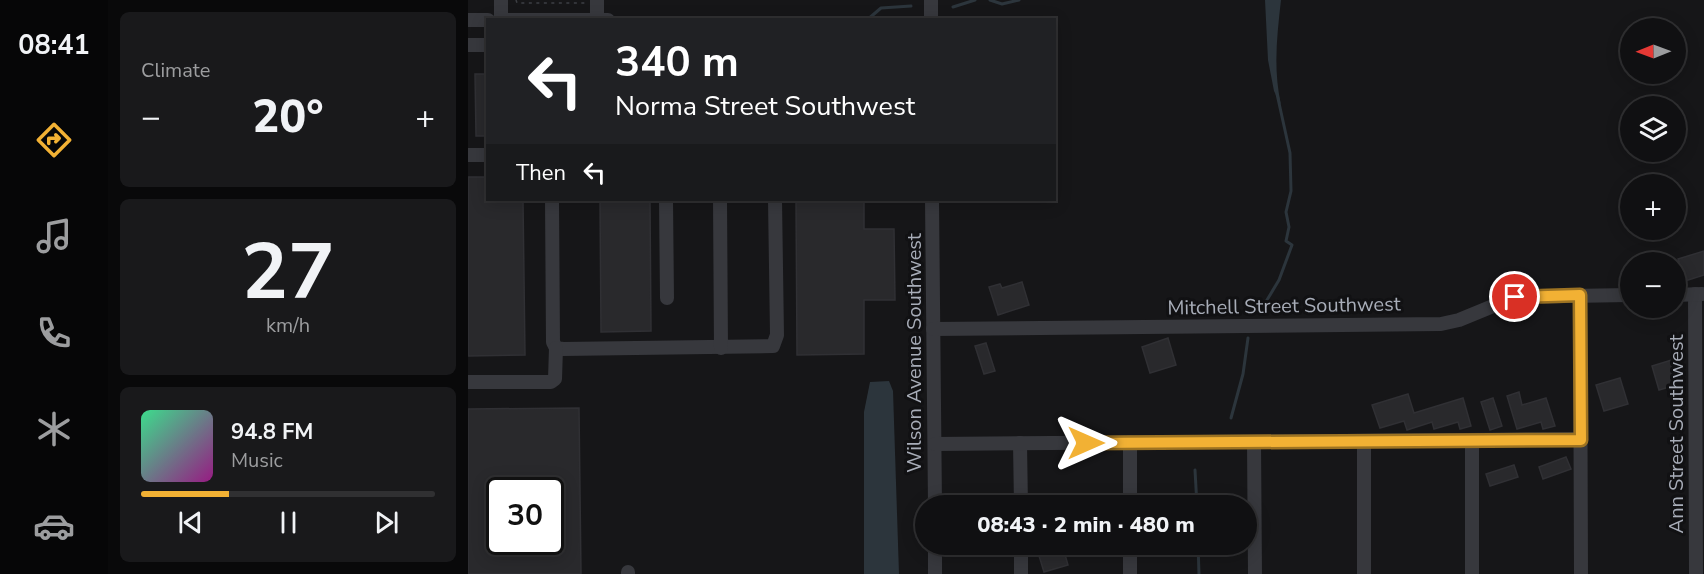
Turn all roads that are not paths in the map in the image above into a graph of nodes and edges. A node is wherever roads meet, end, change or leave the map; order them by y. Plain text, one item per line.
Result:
1 (501, 0) edge
2 (931, 0) edge
3 (597, 2) edge
4 (500, 18) edge
5 (605, 18) edge
6 (931, 18) edge
7 (468, 20) edge
8 (486, 20) edge
9 (468, 45) edge
10 (486, 45) edge
11 (468, 155) edge
12 (486, 155) edge
13 (552, 201) edge
14 (666, 201) edge
15 (720, 201) edge
16 (775, 201) edge
17 (932, 201) edge
18 (1700, 294) edge
19 (1580, 295) junction
20 (1620, 295) edge
21 (667, 298) dead end
22 (933, 329) junction
23 (556, 348) junction
24 (721, 348) junction
25 (468, 382) edge
26 (1472, 440) junction
27 (1581, 440) junction
28 (1254, 441) junction
29 (1364, 441) junction
30 (1130, 442) junction
31 (1020, 443) junction
32 (934, 444) junction
33 (935, 495) edge
34 (1021, 495) edge
35 (1130, 495) edge
36 (935, 555) edge
37 (1021, 555) edge
38 (1130, 555) edge
39 (935, 574) edge
40 (1021, 574) edge
41 (1130, 574) edge
42 (1255, 574) edge
43 (1364, 574) edge
44 (1472, 574) edge
45 (1581, 574) edge
46 (1696, 574) edge

1 - 4 street
2 - 6 street
3 - 5 street
7 - 8 street
9 - 10 street
11 - 12 street
13 - 23 street
14 - 21 street
15 - 24 street
16 - 24 street
17 - 22 street, Wilson Avenue Southwest
18 - 46 street, Ann Street Southwest
19 - 20 street, Mitchell Street Southwest
19 - 22 street, Mitchell Street Southwest
19 - 27 street
22 - 32 street, Wilson Avenue Southwest
23 - 24 street
23 - 25 street
26 - 27 street
26 - 29 street
26 - 44 street
27 - 45 street
28 - 29 street
28 - 30 street
28 - 42 street
29 - 43 street
30 - 31 street
30 - 35 street
31 - 32 street
31 - 34 street
32 - 33 street, Wilson Avenue Southwest
36 - 39 street
37 - 40 street
38 - 41 street

